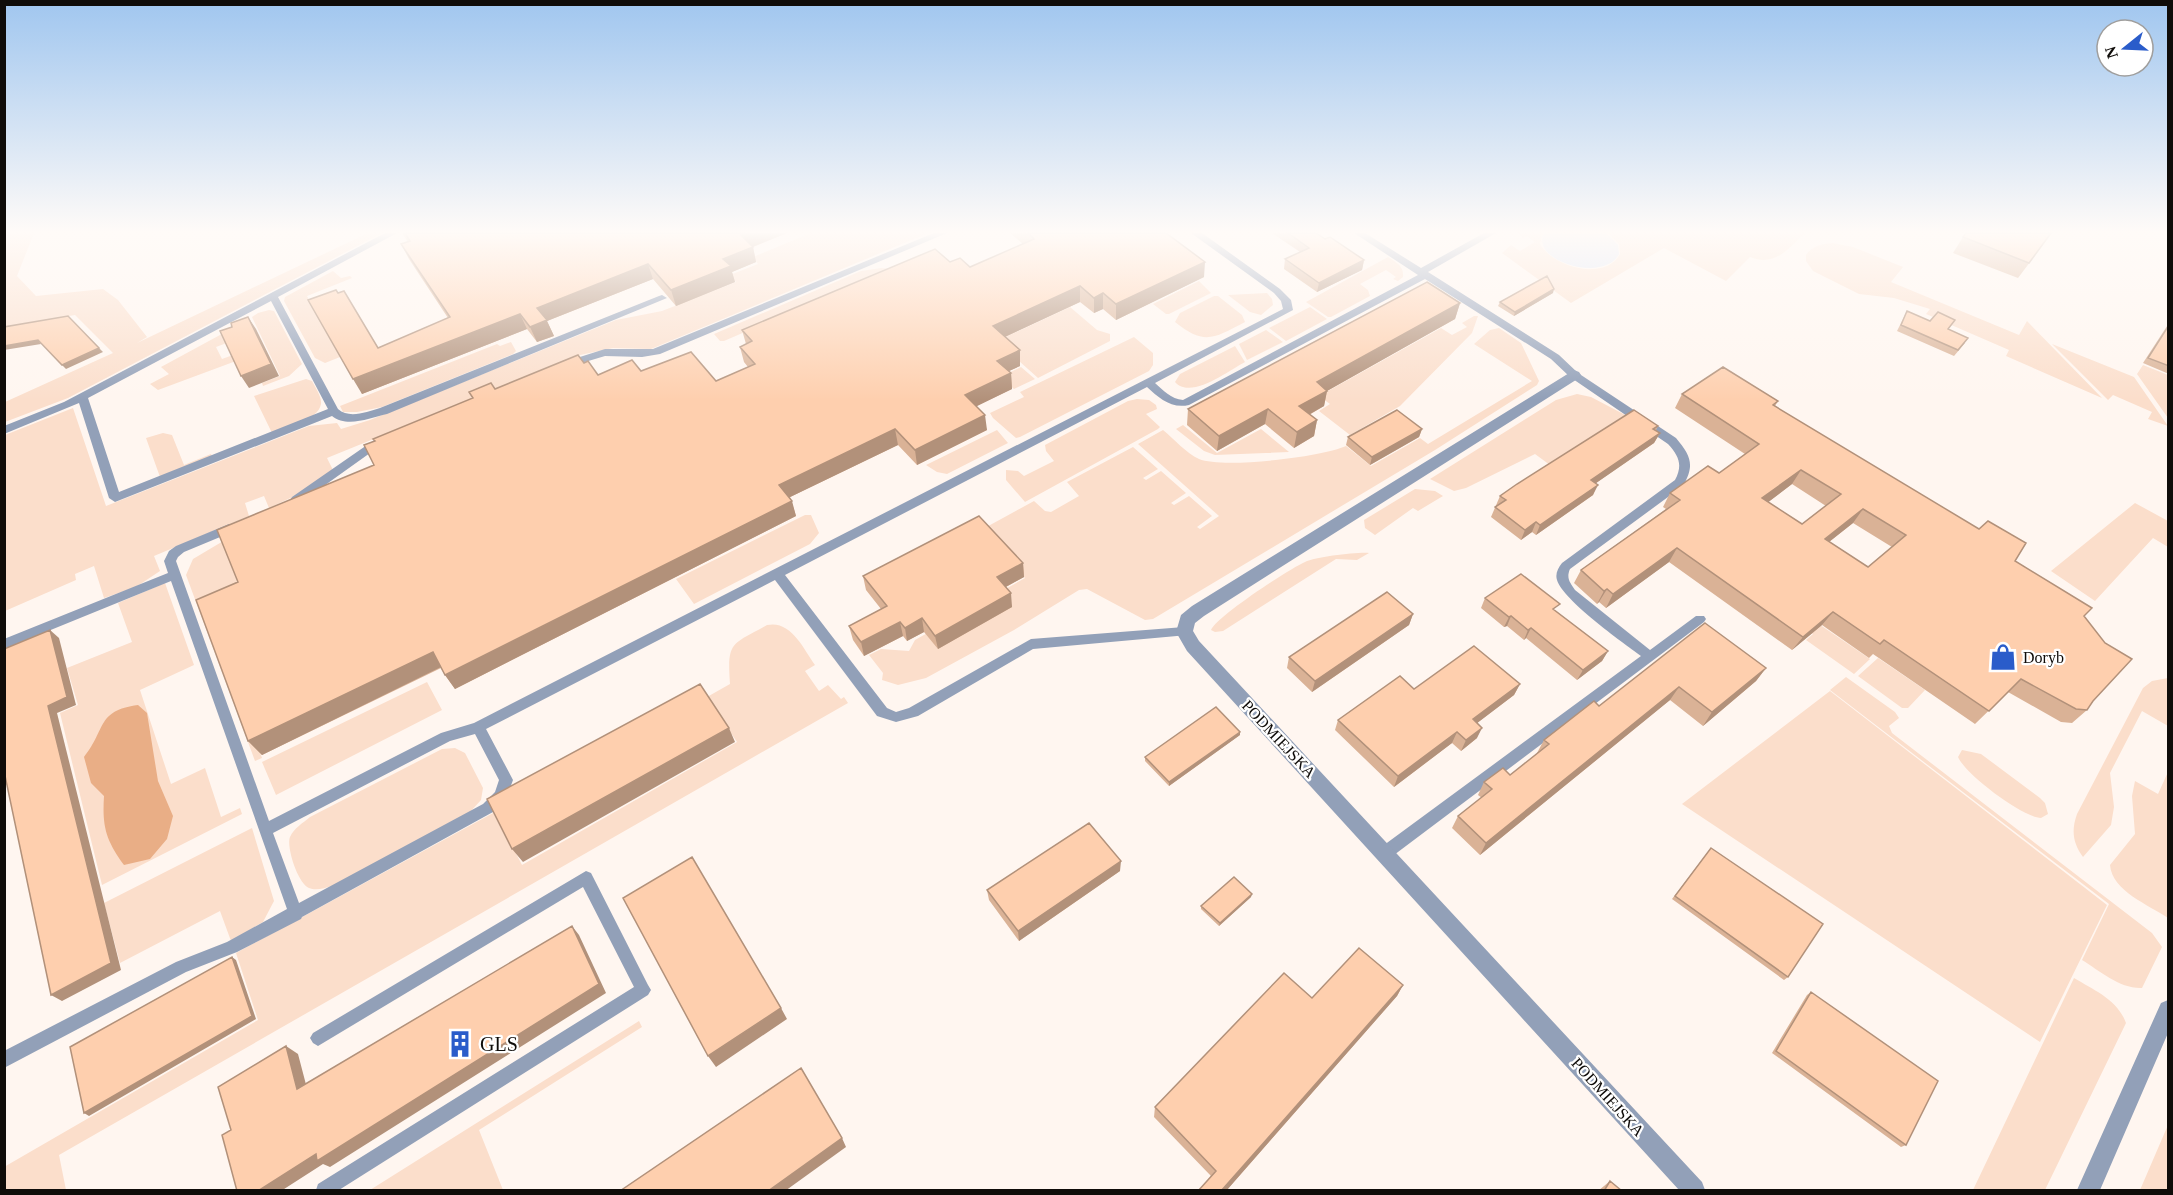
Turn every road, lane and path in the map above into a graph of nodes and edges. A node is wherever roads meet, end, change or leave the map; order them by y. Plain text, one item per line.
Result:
1 (287, 289) edge
2 (808, 289) edge
3 (1273, 289) edge
4 (1394, 289) edge
5 (1448, 289) edge
6 (273, 296) junction
7 (662, 298) edge
8 (549, 372) edge
9 (1574, 375) junction
10 (1149, 384) junction
11 (82, 397) junction
12 (334, 411) junction
13 (4, 430) edge
14 (388, 437) edge
15 (289, 503) edge
16 (245, 521) edge
17 (777, 574) junction
18 (175, 575) junction
19 (1700, 619) dead end
20 (1184, 632) junction
21 (4, 644) edge
22 (1649, 656) junction
23 (477, 727) junction
24 (265, 830) junction
25 (1385, 853) junction
26 (296, 914) junction
27 (2169, 1010) edge
28 (318, 1038) dead end
29 (4, 1060) edge
30 (324, 1191) edge
31 (1694, 1191) edge
32 (2088, 1191) edge

1 - 6 lane
2 - 8 lane
3 - 10 lane
4 - 10 lane
5 - 9 lane
6 - 11 lane
6 - 12 lane
7 - 12 lane
9 - 20 street
9 - 22 lane
10 - 17 lane
11 - 12 lane
11 - 13 lane
14 - 15 lane
16 - 18 lane
17 - 20 lane
17 - 23 lane
18 - 21 lane
18 - 24 lane
19 - 22 lane
20 - 25 street, PODMIEJSKA
22 - 25 lane
23 - 24 lane
23 - 26 lane
24 - 26 lane
25 - 31 street, PODMIEJSKA
26 - 29 lane
27 - 32 street
28 - 30 lane

